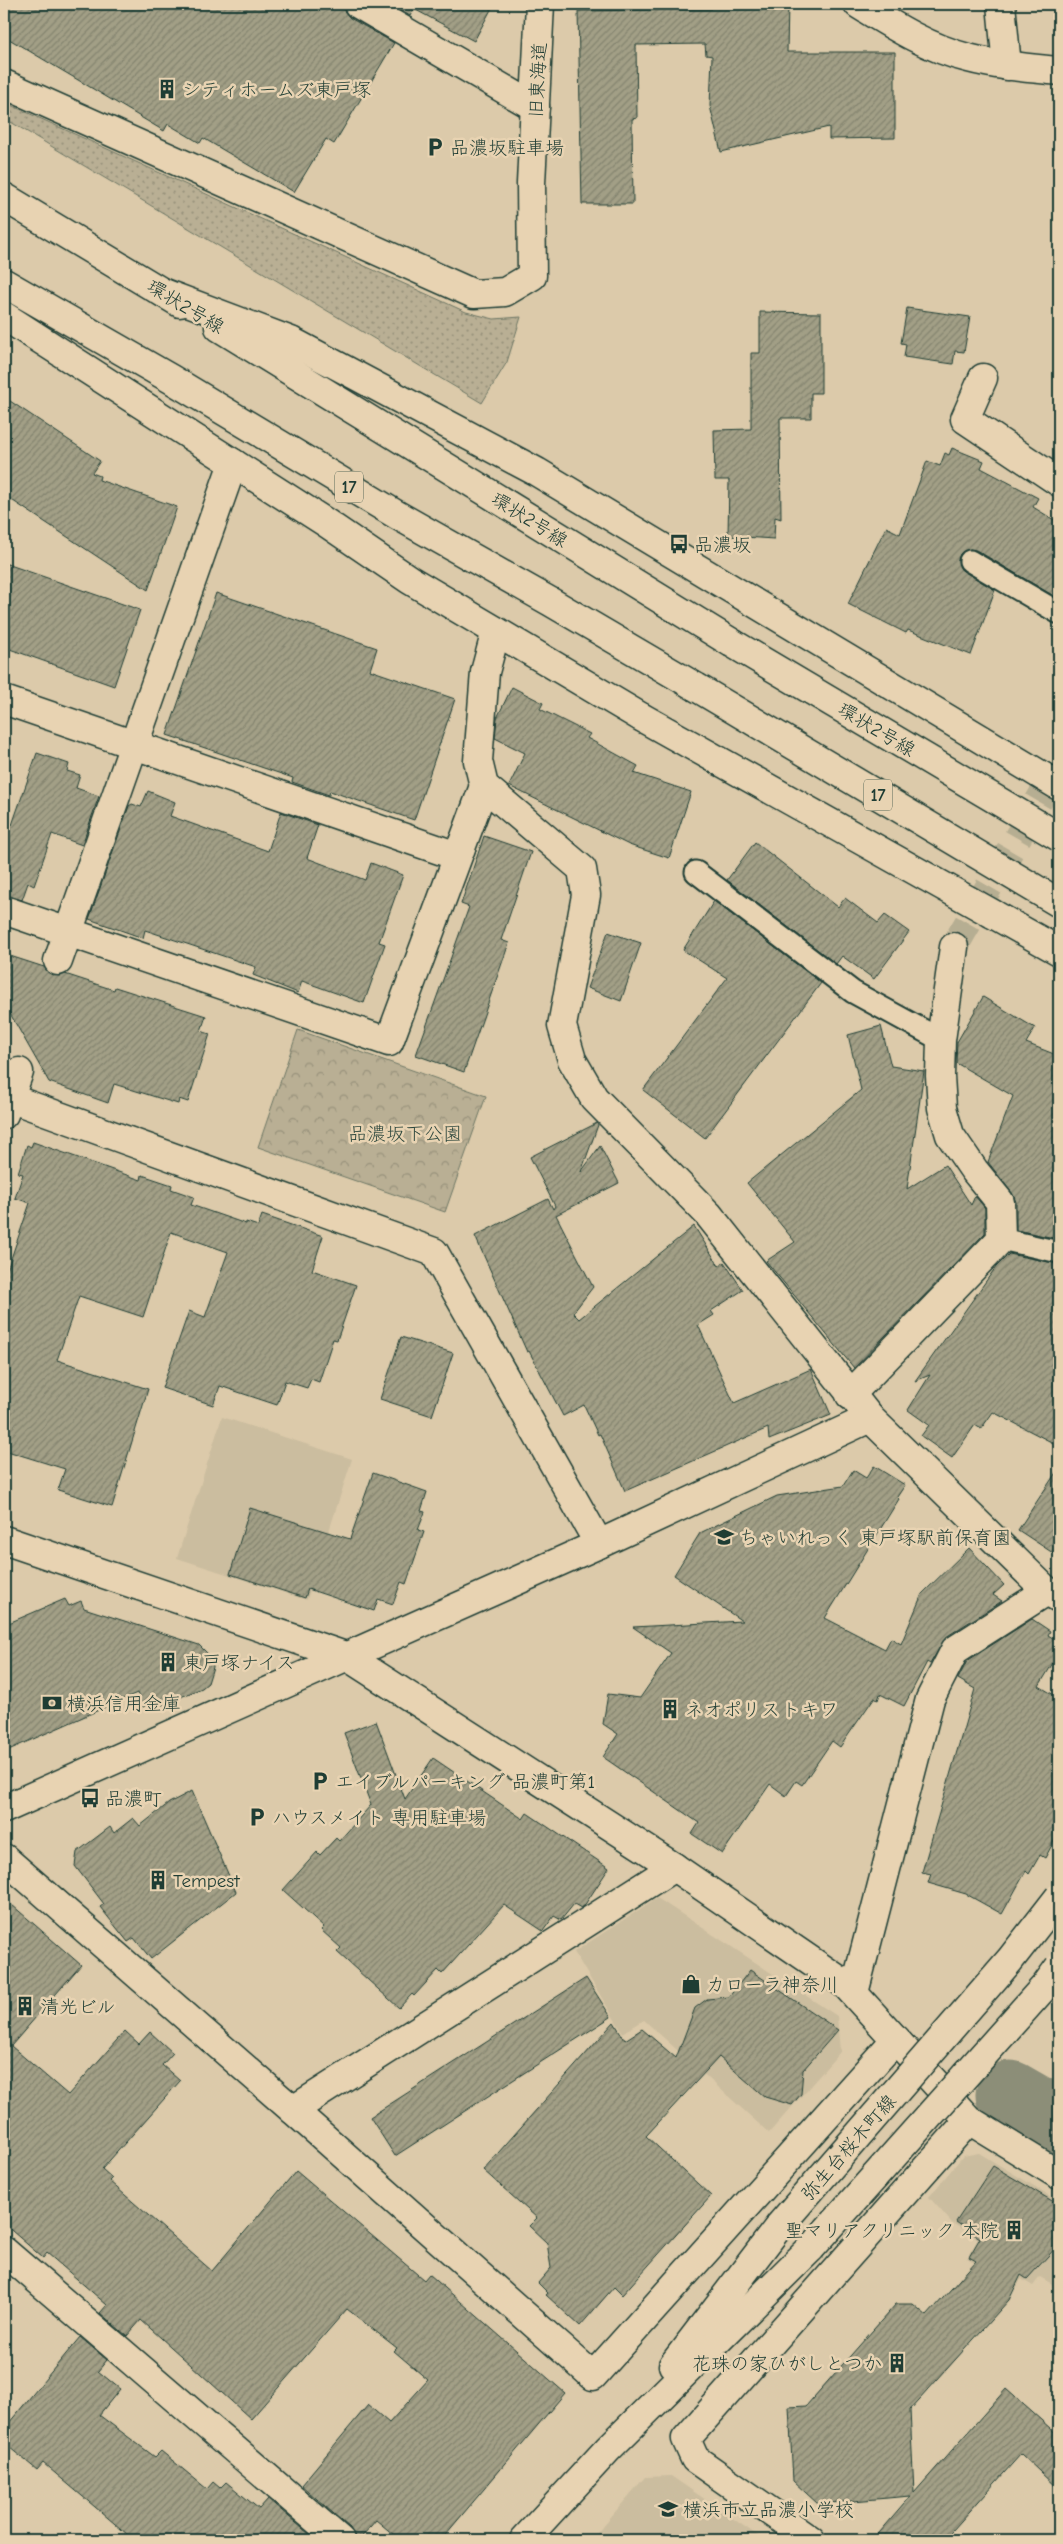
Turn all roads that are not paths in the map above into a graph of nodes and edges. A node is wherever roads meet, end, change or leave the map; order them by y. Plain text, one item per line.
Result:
1 (358, 4) edge
2 (540, 4) edge
3 (858, 4) edge
4 (1002, 4) edge
5 (1007, 66) junction
6 (1059, 70) edge
7 (4, 84) edge
8 (535, 108) junction
9 (4, 197) edge
10 (4, 283) edge
11 (164, 293) junction
12 (4, 316) edge
13 (983, 378) dead end
14 (233, 463) junction
15 (1059, 482) edge
16 (970, 561) dead end
17 (1059, 613) edge
18 (496, 631) junction
19 (4, 700) edge
20 (135, 746) junction
21 (484, 786) junction
22 (1059, 786) edge
23 (1059, 837) edge
24 (457, 856) junction
25 (696, 872) dead end
26 (1059, 903) edge
27 (4, 910) edge
28 (69, 932) junction
29 (954, 947) tunnel mouth
30 (1059, 951) edge
31 (58, 961) dead end
32 (941, 1040) junction
33 (19, 1072) dead end
34 (6, 1103) edge
35 (1001, 1239) junction
36 (1059, 1252) edge
37 (850, 1395) junction
38 (870, 1418) junction
39 (4, 1540) edge
40 (599, 1544) junction
41 (1053, 1594) edge
42 (348, 1657) junction
43 (4, 1809) edge
44 (4, 1858) edge
45 (674, 1867) junction
46 (1059, 1897) edge
47 (1059, 1953) edge
48 (1059, 1967) edge
49 (854, 1993) junction
50 (896, 2039) junction
51 (941, 2089) junction
52 (293, 2110) junction
53 (969, 2120) junction
54 (1059, 2175) edge
55 (4, 2251) edge
56 (608, 2449) junction
57 (340, 2540) edge
58 (524, 2540) edge
59 (811, 2540) edge

1 - 8 street
2 - 8 street, 旧東海道
3 - 5 street
4 - 5 street
5 - 6 street
7 - 8 street, 旧東海道
9 - 11 street, 環状2号線
10 - 26 street, 17, bridge
11 - 22 street
11 - 23 street, 環状2号線, bridge
12 - 14 street
13 - 15 street
14 - 18 street
14 - 20 street
16 - 17 lane
18 - 21 street
18 - 30 street, bridge
19 - 20 street
20 - 24 street
20 - 28 street
21 - 24 street
21 - 37 street
24 - 28 street
25 - 32 lane
27 - 28 street
28 - 31 street
29 - 32 street
32 - 35 street
33 - 34 street
34 - 40 street
35 - 36 lane
35 - 37 street
37 - 38 street
38 - 40 street
38 - 41 street
39 - 42 street
40 - 42 street
41 - 49 street
42 - 43 street
42 - 45 street
44 - 52 street
45 - 49 street
45 - 52 street
46 - 56 street, 弥生台桜木町線, bridge
47 - 51 street
48 - 56 street, 弥生台桜木町線, bridge
49 - 50 street
50 - 51 street
50 - 52 street
51 - 53 street
53 - 54 street
53 - 59 street
55 - 57 street
56 - 58 street, 弥生台桜木町線

